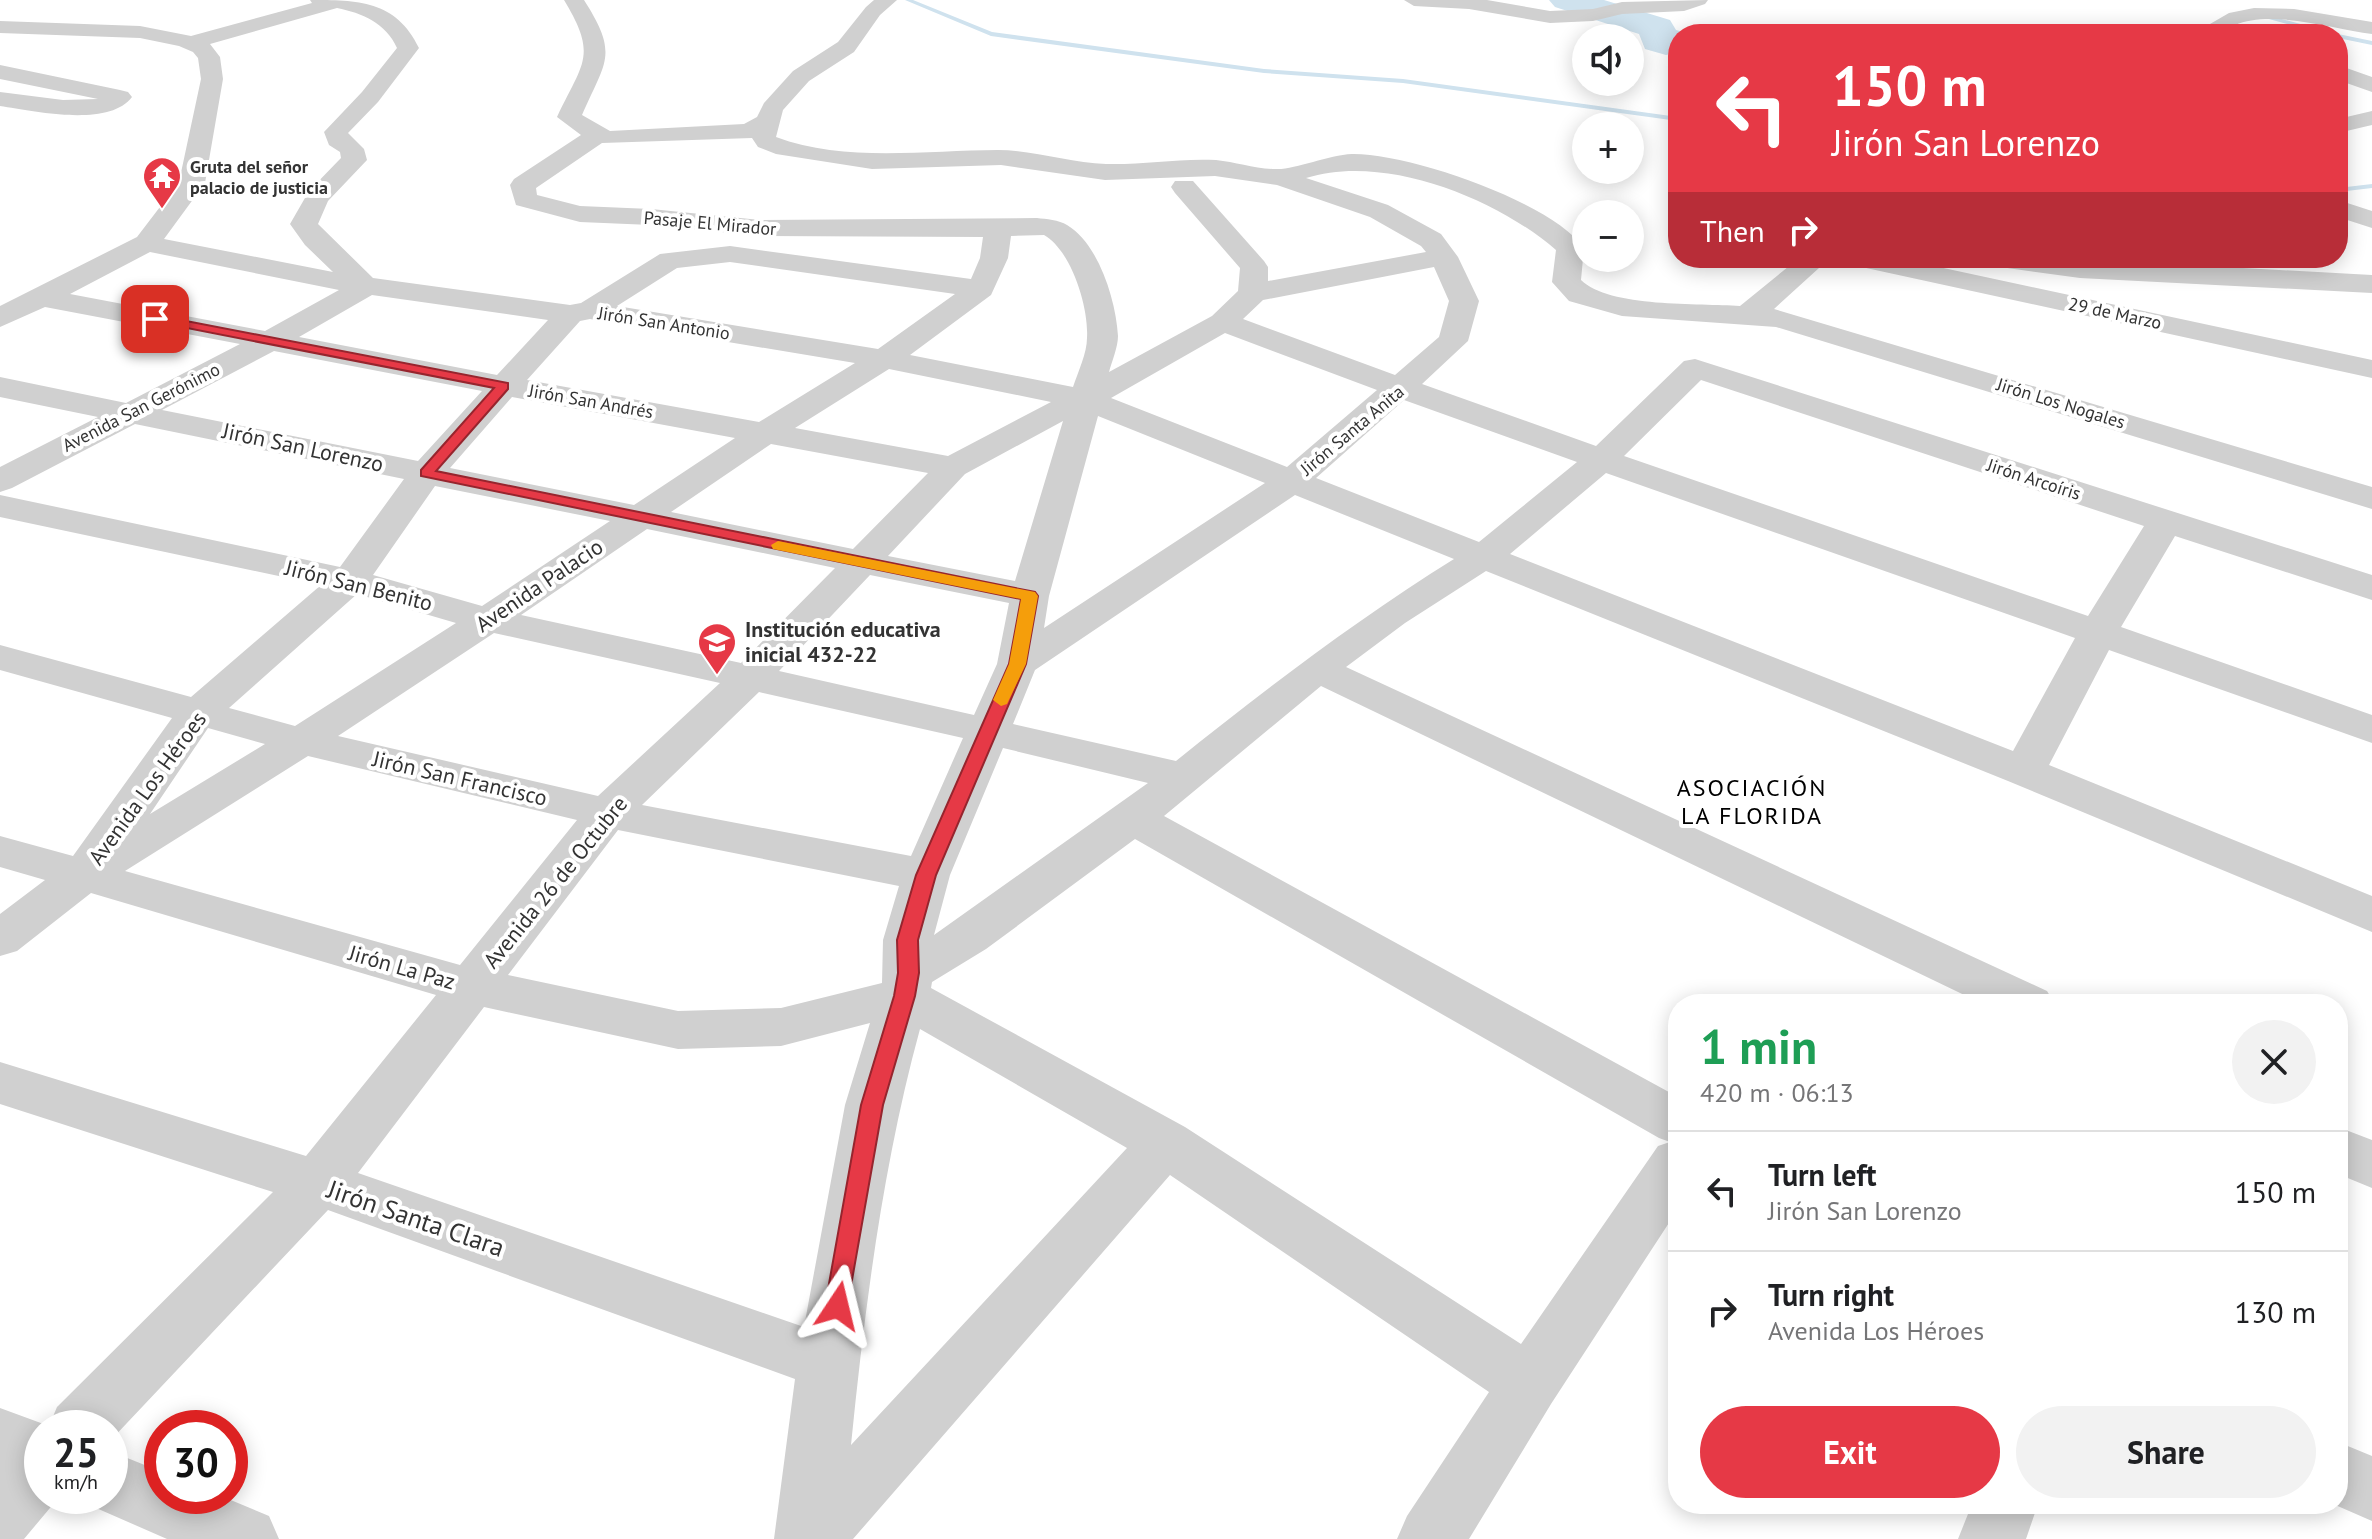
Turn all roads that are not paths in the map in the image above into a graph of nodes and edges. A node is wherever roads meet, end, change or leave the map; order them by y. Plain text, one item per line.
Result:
1 (574, 0) edge
2 (887, 0) edge
3 (1414, 0) edge
4 (1698, 0) edge
5 (334, 1) edge
6 (2221, 24) edge
7 (2345, 24) edge
8 (2348, 24) edge
9 (0, 27) edge
10 (2372, 28) edge
11 (190, 43) junction
12 (0, 72) edge
13 (2348, 76) edge
14 (2372, 85) edge
15 (0, 99) edge
16 (2372, 118) edge
17 (766, 122) junction
18 (2348, 124) edge
19 (598, 135) junction
20 (1281, 178) junction
21 (1184, 187) dead end
22 (2348, 212) edge
23 (2372, 220) edge
24 (1000, 229) junction
25 (147, 243) junction
26 (1444, 257) junction
27 (1804, 268) edge
28 (1903, 268) edge
29 (2072, 268) edge
30 (2372, 284) edge
31 (366, 287) junction
32 (981, 289) junction
33 (1253, 293) junction
34 (41, 297) junction
35 (580, 312) junction
36 (1748, 315) junction
37 (0, 318) edge
38 (1223, 322) junction
39 (270, 341) junction
40 (884, 359) junction
41 (1695, 368) joint
42 (2372, 369) edge
43 (504, 386) junction
44 (0, 387) edge
45 (1400, 389) junction
46 (1085, 399) junction
47 (131, 411) junction
48 (765, 433) junction
49 (1601, 460) junction
50 (953, 467) junction
51 (426, 473) junction
52 (1293, 480) junction
53 (0, 481) edge
54 (2372, 498) edge
55 (0, 506) edge
56 (639, 516) junction
57 (2165, 521) junction
58 (1486, 555) junction
59 (862, 563) junction
60 (350, 580) junction
61 (2372, 588) edge
62 (1030, 596) junction
63 (488, 620) junction
64 (2099, 631) junction
65 (0, 657) edge
66 (1017, 664) junction
67 (1317, 669) junction
68 (750, 678) junction
69 (197, 714) junction
70 (988, 730) junction
71 (2372, 730) edge
72 (301, 741) junction
73 (2024, 771) junction
74 (1184, 777) junction
75 (607, 813) junction
76 (1133, 818) junction
77 (0, 851) edge
78 (926, 875) junction
79 (82, 876) junction
80 (2372, 915) edge
81 (0, 939) edge
82 (906, 985) junction
83 (470, 986) junction
84 (2008, 994) edge
85 (0, 1083) edge
86 (1668, 1117) edge
87 (1165, 1143) junction
88 (2348, 1154) edge
89 (2372, 1165) edge
90 (1668, 1177) edge
91 (318, 1183) junction
92 (828, 1363) junction
93 (1529, 1384) junction
94 (97, 1410) edge
95 (0, 1438) edge
96 (24, 1447) edge
97 (2348, 1478) edge
98 (24, 1489) edge
99 (128, 1490) edge
100 (2372, 1490) edge
101 (2001, 1514) edge
102 (0, 1516) edge
103 (245, 1539) edge
104 (809, 1539) edge
105 (1431, 1539) edge
106 (1992, 1539) edge

1 - 19 street
2 - 17 street
3 - 4 street
5 - 11 street
5 - 31 street
6 - 7 street
8 - 10 street
9 - 11 street
11 - 25 street
12 - 15 street
13 - 14 street
16 - 18 street
17 - 19 street
17 - 20 street, Jirón Santa Anita
19 - 24 street, Pasaje El Mirador
20 - 26 street, Jirón Santa Anita
20 - 36 street, Jirón Los Nogales
21 - 33 street
22 - 23 street
24 - 32 street
24 - 46 street
25 - 31 street, Jirón San Antonio
25 - 34 street
26 - 33 street
26 - 45 street, Jirón Santa Anita
27 - 36 street
28 - 42 street, 29 de Marzo
29 - 30 street
31 - 35 street, Jirón San Antonio
31 - 39 street, Avenida San Gerónimo
32 - 35 street, Avenida Los Héroes
32 - 40 street, Avenida Palacio
33 - 38 street, Avenida 26 de Octubre
34 - 37 street
34 - 39 street, Jirón San Andrés
35 - 40 street, Jirón San Antonio
35 - 43 street, Avenida Los Héroes
36 - 54 street, Jirón Los Nogales
38 - 45 street
38 - 46 street, Avenida 26 de Octubre
39 - 43 street, Jirón San Andrés
39 - 47 street, Avenida San Gerónimo
40 - 46 street, Jirón San Antonio
40 - 48 street, Avenida Palacio
41 - 49 street, Jirón La Paz
41 - 57 street, Jirón Arcoíris
43 - 48 street, Jirón San Andrés
43 - 51 street, Avenida Los Héroes
44 - 47 street, Jirón San Lorenzo
45 - 49 street
45 - 52 street, Jirón Santa Anita
46 - 50 street, Avenida 26 de Octubre
46 - 52 street, Jirón San Antonio
46 - 62 street
47 - 51 street, Jirón San Lorenzo
47 - 53 street, Avenida San Gerónimo
48 - 50 street, Jirón San Andrés
48 - 56 street, Avenida Palacio
49 - 58 street, Jirón La Paz
49 - 64 street
50 - 59 street, Avenida 26 de Octubre
51 - 56 street, Jirón San Lorenzo
51 - 60 street, Avenida Los Héroes
52 - 58 street, Jirón San Antonio
52 - 66 street, Jirón Santa Anita
55 - 60 street, Jirón San Benito
56 - 59 street, Jirón San Lorenzo
56 - 63 street, Avenida Palacio
57 - 61 street, Jirón Arcoíris
57 - 64 street
58 - 67 street, Jirón La Paz
58 - 73 street, Jirón San Antonio
59 - 62 street, Jirón San Lorenzo
59 - 68 street, Avenida 26 de Octubre
60 - 63 street, Jirón San Benito
60 - 69 street, Avenida Los Héroes
62 - 66 street
63 - 68 street, Jirón San Benito
63 - 72 street, Avenida Palacio
64 - 71 street
64 - 73 street
65 - 69 street, Jirón San Francisco
66 - 70 street
67 - 74 street, Jirón La Paz
67 - 84 street
68 - 70 street, Jirón San Benito
68 - 75 street, Avenida 26 de Octubre
69 - 72 street, Jirón San Francisco
69 - 79 street, Avenida Los Héroes
70 - 74 street, Jirón San Benito
70 - 78 street
72 - 75 street, Jirón San Francisco
72 - 79 street, Avenida Palacio
73 - 80 street, Jirón San Antonio
74 - 76 street, Jirón La Paz
75 - 78 street, Jirón San Francisco
75 - 83 street, Avenida 26 de Octubre
76 - 82 street, Jirón La Paz
76 - 86 street
77 - 79 street, Jirón La Paz
78 - 82 street
79 - 81 street, Avenida Palacio
79 - 83 street, Jirón La Paz
82 - 83 street, Jirón La Paz
82 - 87 street
82 - 92 street
83 - 91 street, Avenida 26 de Octubre
85 - 91 street, Jirón Santa Clara
87 - 93 street
87 - 104 street
88 - 89 street
90 - 93 street
91 - 92 street, Jirón Santa Clara
91 - 94 street, Avenida 26 de Octubre
92 - 104 street
93 - 105 street
95 - 96 street
97 - 100 street
98 - 102 street
99 - 103 street
101 - 106 street

